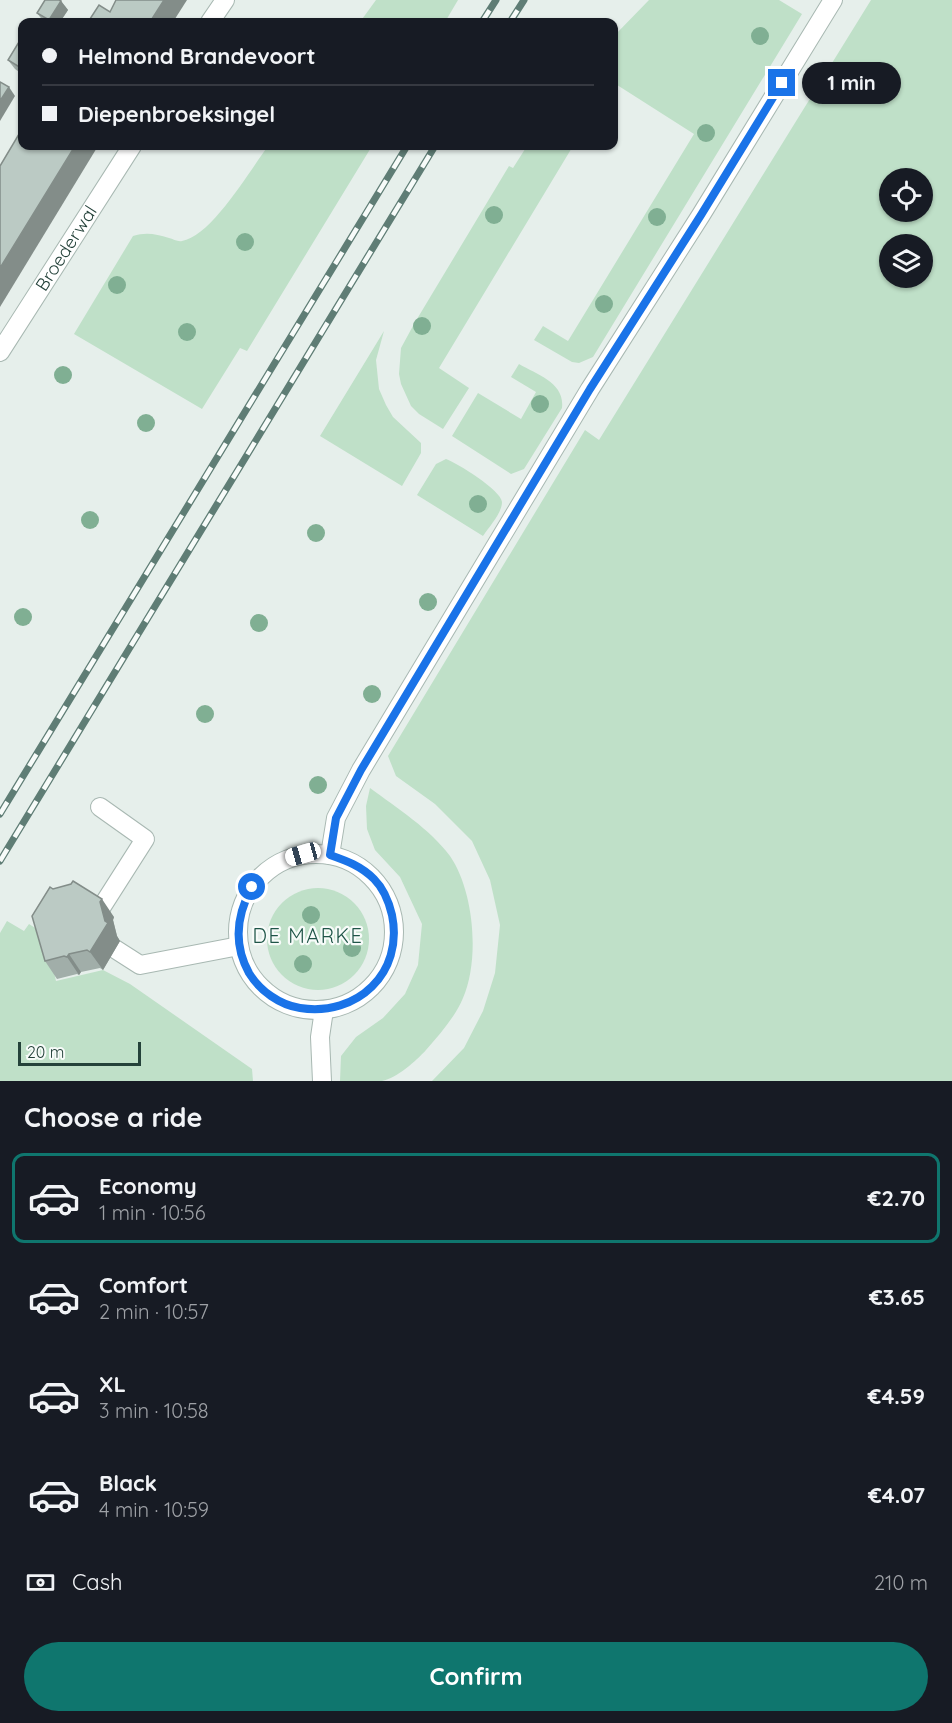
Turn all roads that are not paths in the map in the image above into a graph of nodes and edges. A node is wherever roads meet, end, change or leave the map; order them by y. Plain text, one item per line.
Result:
1 (225, 0) edge
2 (833, 0) edge
3 (213, 18) edge
4 (129, 150) edge
5 (0, 352) edge
6 (100, 807) dead end
7 (330, 855) junction
8 (101, 908) edge
9 (239, 946) junction
10 (115, 949) dead end
11 (324, 1010) junction
12 (322, 1081) edge

1 - 3 street
2 - 7 street
4 - 5 street, Broederwal
6 - 8 street
7 - 9 street
7 - 11 street
9 - 10 street
9 - 11 street
11 - 12 street

